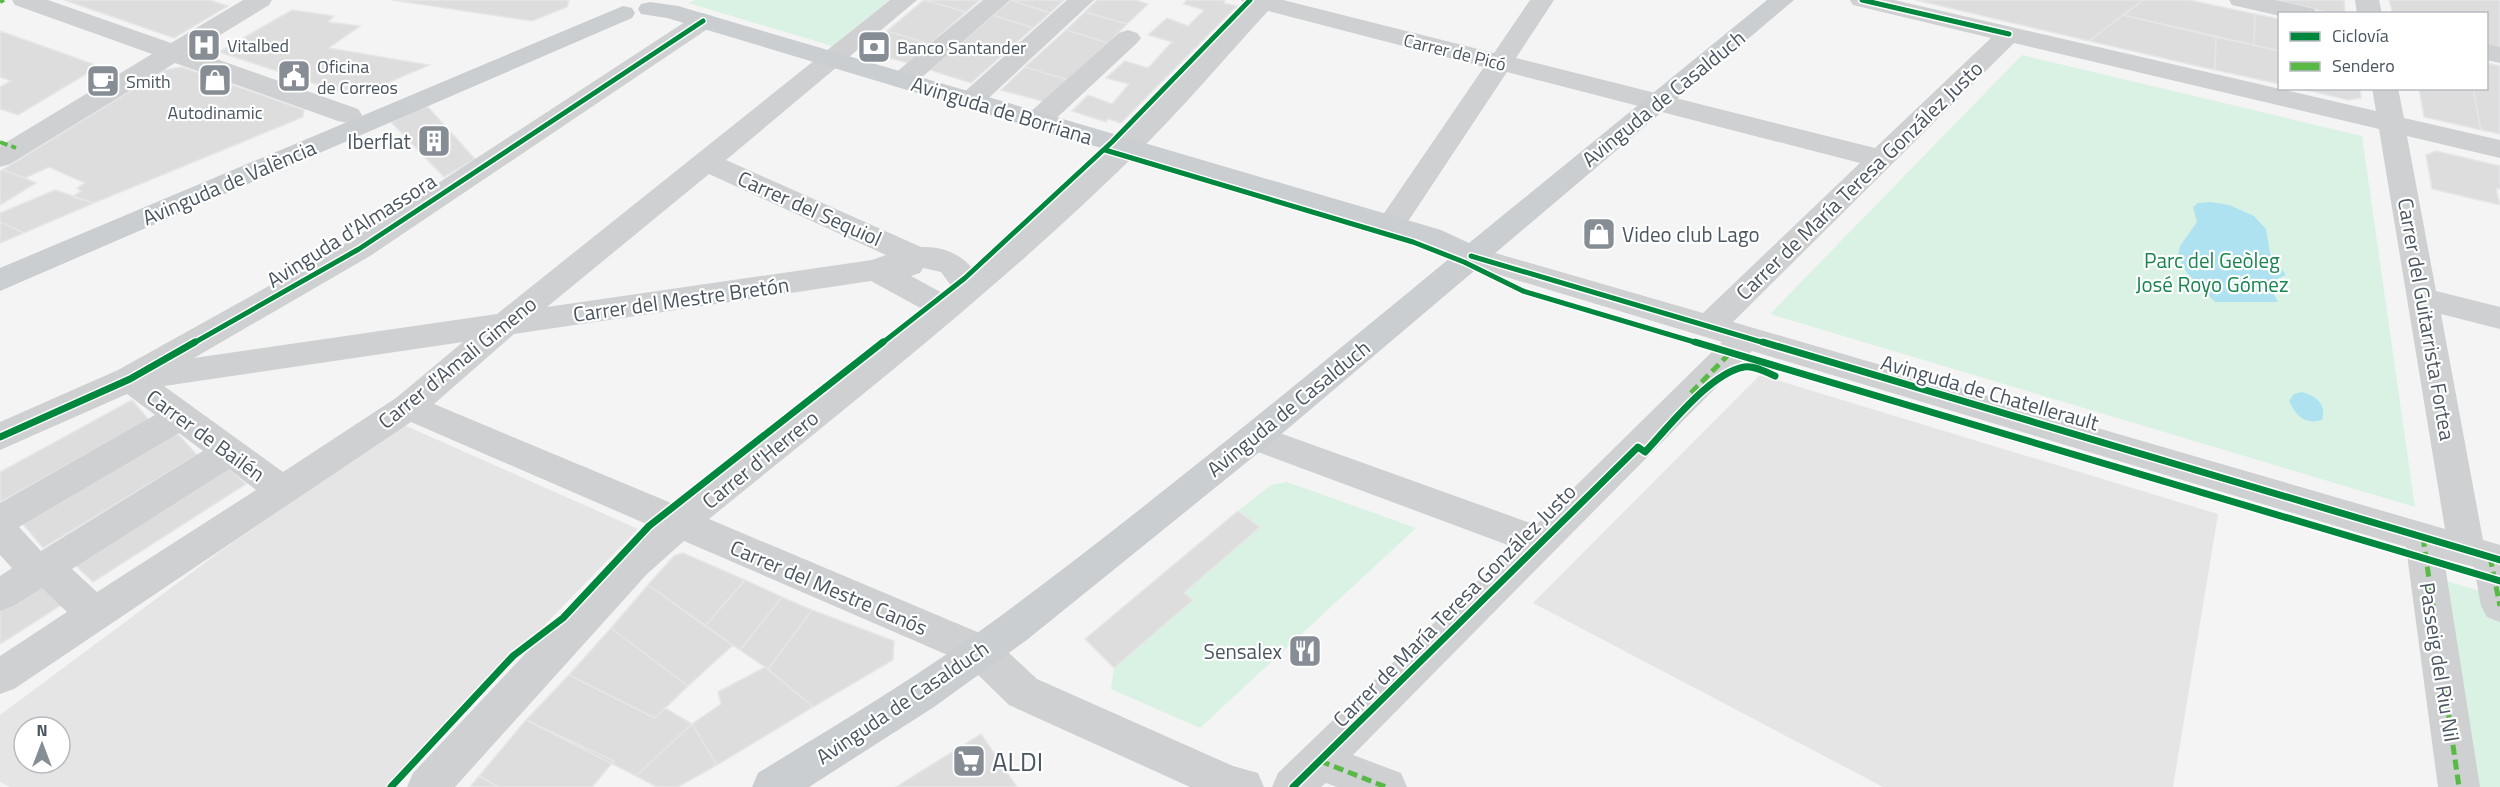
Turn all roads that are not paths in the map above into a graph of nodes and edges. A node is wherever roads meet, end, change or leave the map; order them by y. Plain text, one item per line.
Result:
1 (4, 0) edge
2 (24, 0) edge
3 (260, 0) edge
4 (905, 0) edge
5 (998, 0) edge
6 (1082, 0) edge
7 (1542, 0) edge
8 (1782, 0) edge
9 (1862, 0) edge
10 (2241, 0) edge
11 (1260, 1) edge
12 (0, 2) edge
13 (616, 5) edge
14 (660, 5) edge
15 (2296, 12) edge
16 (703, 21) junction
17 (2009, 34) junction
18 (1128, 38) dead end
19 (175, 52) junction
20 (833, 59) junction
21 (1499, 63) junction
22 (903, 80) junction
23 (2385, 90) edge
24 (971, 100) junction
25 (1657, 103) junction
26 (348, 115) junction
27 (1038, 120) junction
28 (2393, 124) junction
29 (1127, 147) junction
30 (5, 149) edge
31 (2500, 149) edge
32 (1881, 159) junction
33 (705, 161) junction
34 (1392, 225) junction
35 (914, 256) junction
36 (1471, 256) junction
37 (0, 262) edge
38 (888, 277) junction
39 (0, 280) edge
40 (958, 299) junction
41 (2423, 299) junction
42 (2500, 318) edge
43 (234, 320) junction
44 (504, 325) junction
45 (1709, 326) junction
46 (1746, 337) junction
47 (234, 364) junction
48 (130, 380) junction
49 (408, 407) junction
50 (180, 416) junction
51 (3, 428) edge
52 (1254, 437) junction
53 (229, 452) junction
54 (282, 490) junction
55 (0, 520) edge
56 (678, 523) junction
57 (0, 531) edge
58 (2423, 537) junction
59 (1542, 542) junction
60 (2486, 555) edge
61 (41, 569) junction
62 (0, 595) edge
63 (2500, 606) edge
64 (95, 614) junction
65 (980, 651) junction
66 (0, 677) edge
67 (1307, 774) edge
68 (428, 787) edge
69 (773, 787) edge
70 (1243, 787) edge
71 (1386, 787) edge
72 (2459, 787) edge

1 - 12 street
2 - 19 street
3 - 19 street
4 - 20 street, Carrer d'Amali Gimeno
5 - 22 street
6 - 24 street
7 - 21 street
8 - 25 main road, Avinguda de Casalduch
9 - 17 street
10 - 15 street
11 - 21 street, Carrer de Picó
11 - 29 street, Carrer d'Herrero
13 - 14 main road
13 - 26 main road, Avinguda de València
13 - 39 main road, Avinguda de València
14 - 16 main road, Avinguda de Borriana
16 - 20 main road, Avinguda de Borriana
16 - 43 street, Avinguda d'Almassora
17 - 28 street
17 - 32 street, Carrer de María Teresa González Justo
18 - 27 street
19 - 26 street
19 - 30 street
20 - 22 main road, Avinguda de Borriana
20 - 33 street, Carrer d'Amali Gimeno
21 - 25 street, Carrer de Picó
21 - 34 street
22 - 24 main road, Avinguda de Borriana
23 - 28 street, Carrer del Guitarrista Fortea
24 - 27 main road, Avinguda de Borriana
25 - 32 street, Carrer de Picó
25 - 36 main road, Avinguda de Casalduch
26 - 37 main road, Avinguda de València
27 - 29 main road, Avinguda de Borriana
28 - 31 street
28 - 41 street, Carrer del Guitarrista Fortea
29 - 34 main road, Avinguda de Borriana
29 - 40 street, Carrer d'Herrero
32 - 45 street, Carrer de María Teresa González Justo
33 - 35 street, Carrer del Sequiol
33 - 44 street, Carrer d'Amali Gimeno
34 - 36 main road, Avinguda de Borriana
35 - 38 street
35 - 40 street
36 - 45 street, Avinguda de Chatellerault
36 - 52 main road, Avinguda de Casalduch
38 - 40 street
38 - 44 street, Carrer del Mestre Bretón
40 - 56 street, Carrer d'Herrero
41 - 42 street
41 - 60 street, Carrer del Guitarrista Fortea
43 - 47 street
43 - 48 street, Avinguda d'Almassora
44 - 47 street, Carrer del Mestre Bretón
44 - 49 street, Carrer d'Amali Gimeno
45 - 46 street, Avinguda de Chatellerault
46 - 58 street, Avinguda de Chatellerault
46 - 59 street, Carrer de María Teresa González Justo
47 - 48 street, Carrer del Mestre Bretón
48 - 50 street, Carrer de Bailén
48 - 51 street, Avinguda d'Almassora
49 - 54 street, Carrer d'Amali Gimeno
49 - 56 street, Carrer del Mestre Canós
50 - 53 street, Carrer de Bailén
50 - 55 street
52 - 59 street
52 - 65 main road, Avinguda de Casalduch
53 - 54 street, Carrer de Bailén
53 - 61 street
54 - 64 street, Carrer d'Amali Gimeno
56 - 65 street, Carrer del Mestre Canós
56 - 68 street, Carrer d'Herrero
57 - 61 street
58 - 60 street, Avinguda de Chatellerault
58 - 72 street, Passeig del Riu Nil
59 - 67 street, Carrer de María Teresa González Justo
60 - 63 street
61 - 62 street
61 - 64 street
64 - 66 street, Carrer d'Amali Gimeno
65 - 69 main road, Avinguda de Casalduch
65 - 70 street
67 - 71 street

